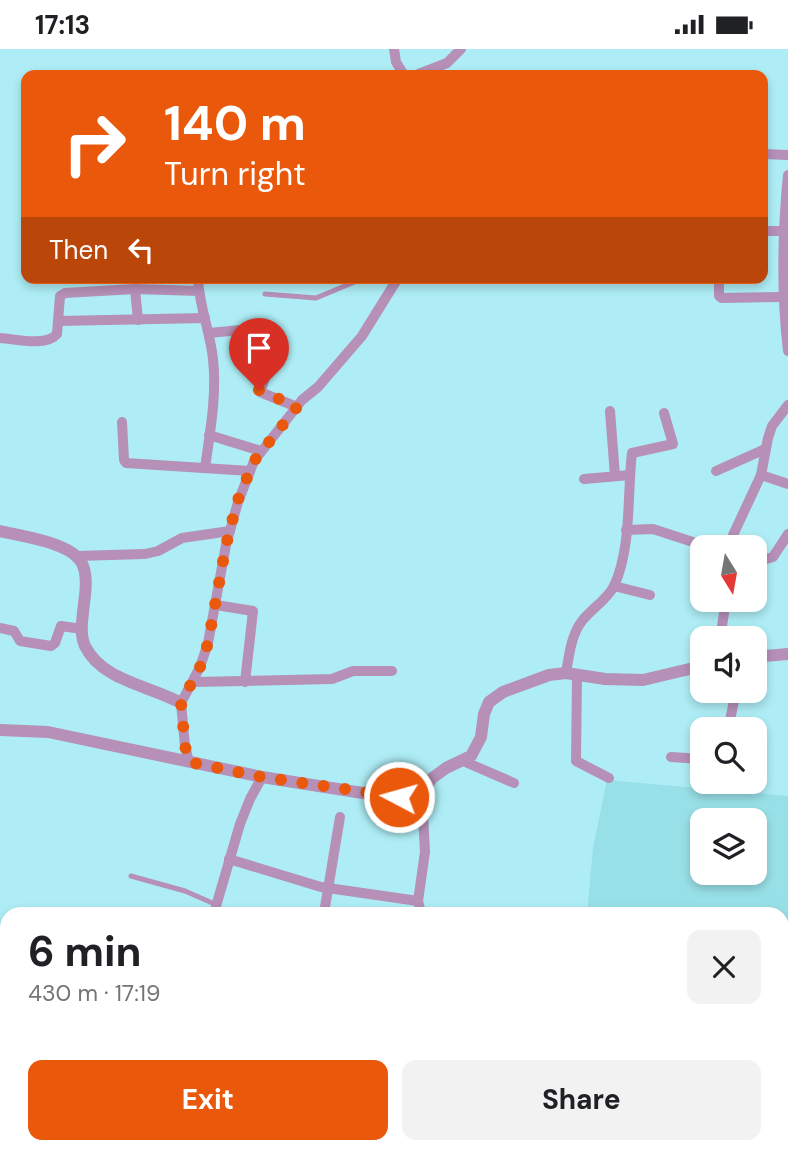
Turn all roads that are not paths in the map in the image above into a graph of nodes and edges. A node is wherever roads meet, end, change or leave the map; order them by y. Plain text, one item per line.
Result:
1 (394, 49) edge
2 (461, 49) edge
3 (401, 70) edge
4 (428, 70) edge
5 (768, 154) edge
6 (788, 155) edge
7 (788, 175) edge
8 (768, 230) edge
9 (782, 231) junction
10 (129, 284) edge
11 (198, 284) edge
12 (349, 284) edge
13 (394, 284) edge
14 (719, 284) edge
15 (131, 289) junction
16 (199, 291) junction
17 (265, 294) dead end
18 (782, 297) junction
19 (205, 318) junction
20 (138, 320) junction
21 (58, 321) junction
22 (262, 328) dead end
23 (209, 333) junction
24 (0, 338) edge
25 (788, 351) edge
26 (268, 369) dead end
27 (788, 405) edge
28 (297, 407) junction
29 (611, 411) dead end
30 (664, 413) dead end
31 (122, 422) dead end
32 (209, 435) junction
33 (765, 449) junction
34 (261, 451) junction
35 (205, 468) junction
36 (250, 471) junction
37 (716, 471) dead end
38 (630, 475) junction
39 (761, 475) junction
40 (615, 476) junction
41 (584, 479) dead end
42 (788, 484) edge
43 (626, 530) junction
44 (0, 531) edge
45 (230, 531) junction
46 (788, 534) edge
47 (731, 535) edge
48 (690, 541) edge
49 (76, 557) junction
50 (767, 559) edge
51 (614, 586) junction
52 (650, 595) dead end
53 (216, 605) junction
54 (0, 628) edge
55 (82, 629) junction
56 (788, 654) edge
57 (767, 656) edge
58 (690, 669) edge
59 (392, 671) dead end
60 (571, 674) junction
61 (193, 682) junction
62 (245, 682) junction
63 (181, 703) junction
64 (0, 730) edge
65 (671, 758) dead end
66 (690, 759) edge
67 (463, 761) junction
68 (189, 762) junction
69 (262, 777) junction
70 (608, 778) dead end
71 (514, 783) dead end
72 (422, 795) junction
73 (340, 817) dead end
74 (229, 859) junction
75 (131, 876) dead end
76 (328, 888) junction
77 (418, 901) junction
78 (212, 907) edge
79 (216, 907) edge
80 (325, 907) edge
81 (420, 907) edge

1 - 3 street
2 - 4 street
5 - 6 street
7 - 9 street
8 - 9 street
9 - 18 street
10 - 15 street
11 - 16 street
12 - 17 lane
13 - 28 street
14 - 18 street
15 - 16 street
15 - 20 street
15 - 21 street
16 - 19 street
18 - 25 street
19 - 20 street
19 - 23 street
20 - 21 street
21 - 24 street
22 - 23 street
23 - 32 street
26 - 28 street
27 - 33 street
28 - 34 street
29 - 40 street
30 - 38 street
31 - 35 street
32 - 34 street
32 - 35 street
33 - 37 street
33 - 39 street
34 - 36 street
35 - 36 street
36 - 45 street
38 - 40 street
38 - 43 street
39 - 42 street
39 - 47 street
40 - 41 street
43 - 48 street
43 - 51 street
44 - 49 street
45 - 49 street
45 - 53 street
46 - 50 street
49 - 55 street
51 - 52 street
51 - 60 street
53 - 61 street
53 - 62 street
54 - 55 street
55 - 63 street
56 - 57 street
58 - 60 street
59 - 62 street
60 - 67 street
60 - 70 street
61 - 62 street
61 - 63 street
63 - 68 street
64 - 68 street
65 - 66 street
67 - 71 street
67 - 72 street
68 - 69 street
69 - 72 street
69 - 74 street
72 - 77 street
73 - 76 street
74 - 76 street
74 - 79 street
75 - 78 lane
76 - 77 street
76 - 80 street
77 - 81 street

